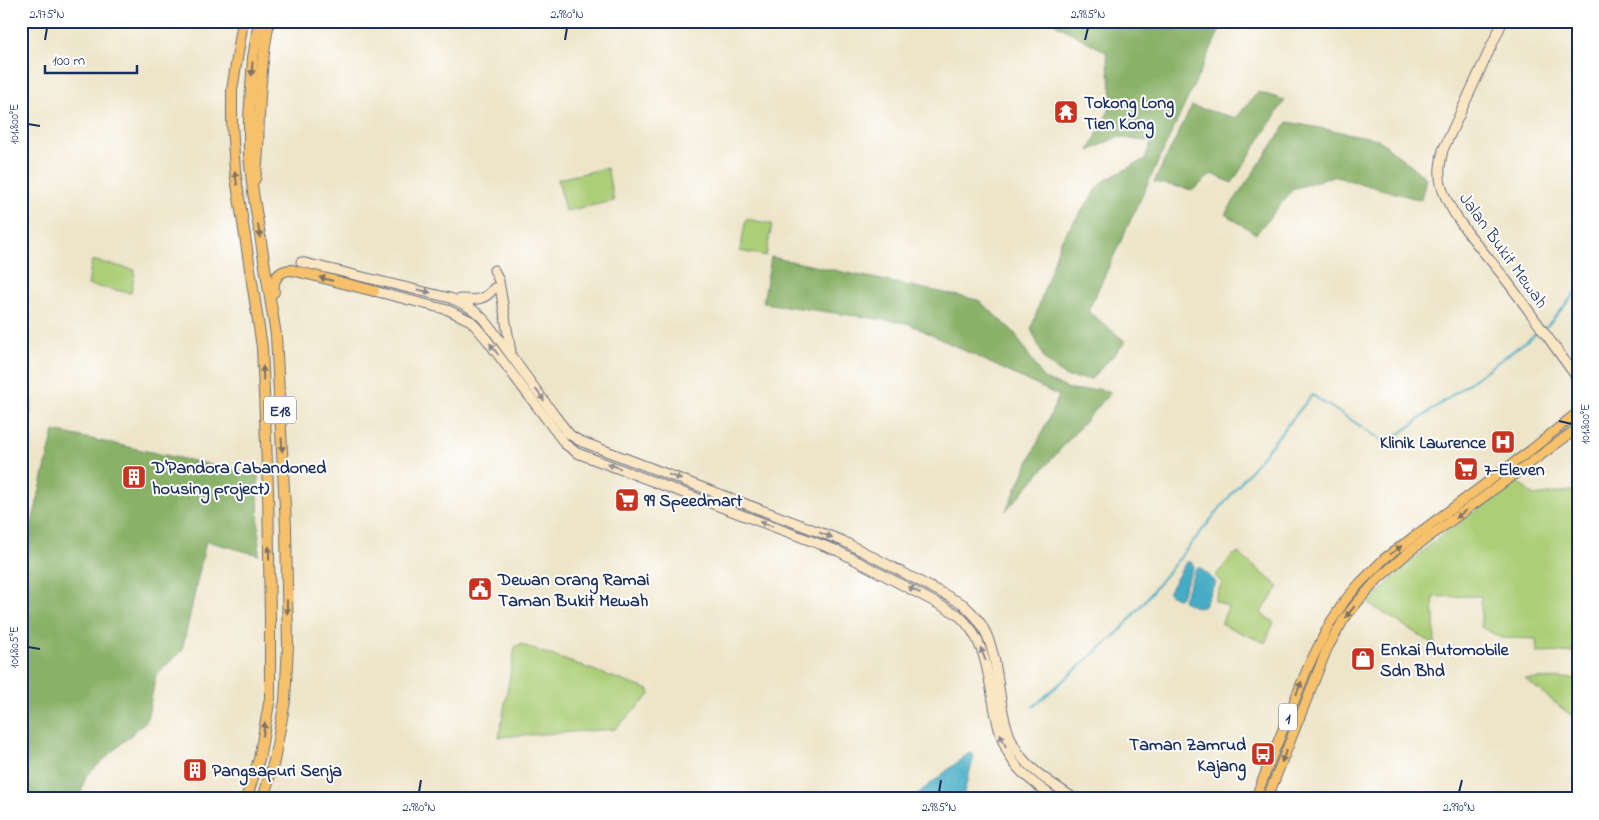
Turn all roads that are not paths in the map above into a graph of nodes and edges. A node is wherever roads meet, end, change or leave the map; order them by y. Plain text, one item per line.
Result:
1 (260, 21) edge
2 (269, 21) edge
3 (1503, 21) edge
4 (241, 25) edge
5 (253, 192) junction
6 (301, 262) dead end
7 (494, 270) dead end
8 (494, 288) dead end
9 (374, 291) joint
10 (450, 298) junction
11 (276, 335) junction
12 (514, 360) junction
13 (1578, 379) edge
14 (1578, 412) edge
15 (1578, 424) edge
16 (1578, 428) edge
17 (1568, 436) junction
18 (246, 799) edge
19 (263, 799) edge
20 (1056, 799) edge
21 (1076, 799) edge
22 (1255, 799) edge
23 (1267, 799) edge

1 -> 5 highway, E18
2 - 5 highway
3 - 13 street, Jalan Bukit Mewah
18 -> 4 highway, E18
5 -> 11 highway, E18
6 -> 10 street
7 - 12 street
8 - 10 street
9 -> 11 highway
20 -> 9 street
10 - 12 street
11 -> 19 highway, E18
12 -> 21 street
22 -> 14 main road, 1
15 - 17 main road
16 - 17 main road, 1
17 -> 23 main road, 1

